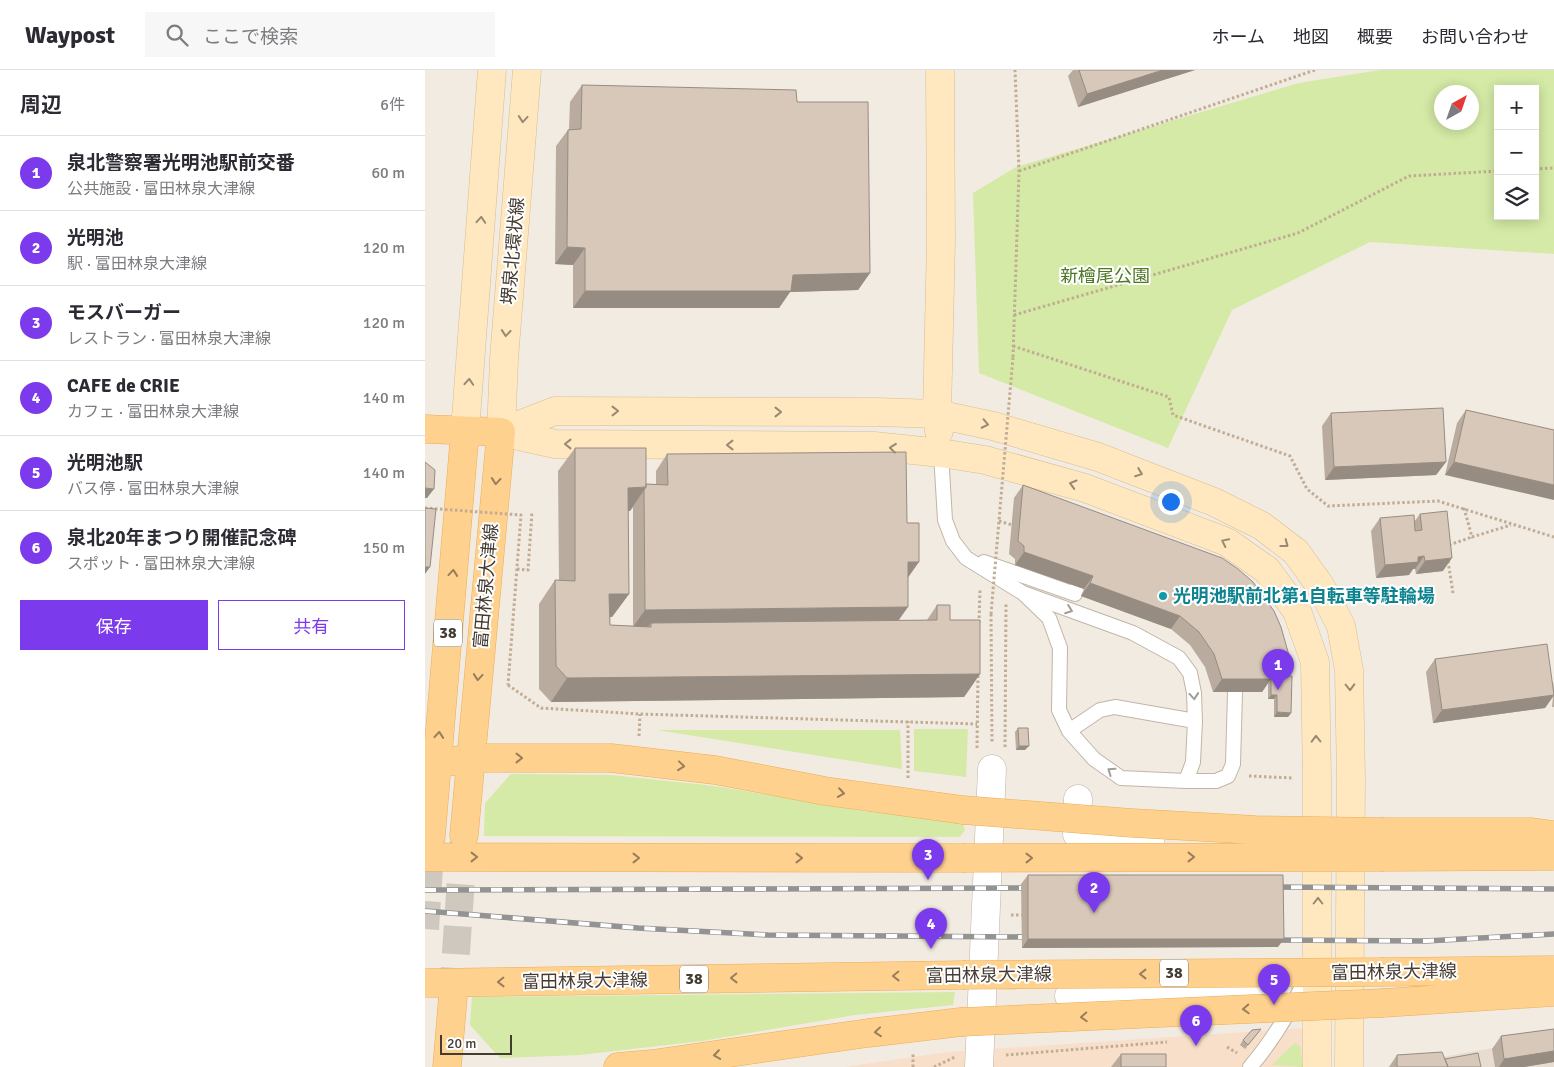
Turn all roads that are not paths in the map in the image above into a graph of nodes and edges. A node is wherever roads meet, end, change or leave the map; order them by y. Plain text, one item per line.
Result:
1 (492, 70) edge
2 (527, 70) edge
3 (941, 70) edge
4 (937, 414) junction
5 (425, 429) edge
6 (465, 431) junction
7 (501, 432) junction
8 (941, 453) junction
9 (953, 541) junction
10 (1077, 587) edge
11 (1023, 593) junction
12 (1235, 692) edge
13 (1195, 721) junction
14 (1069, 731) junction
15 (470, 758) junction
16 (431, 765) edge
17 (992, 769) road end
18 (1186, 781) junction
19 (1078, 799) dead end
20 (464, 835) tunnel mouth
21 (1554, 835) edge
22 (1297, 842) dead end
23 (1384, 844) junction
24 (428, 847) edge
25 (1554, 856) edge
26 (1318, 950) junction
27 (1554, 970) edge
28 (425, 983) edge
29 (1277, 987) dead end
30 (1554, 992) edge
31 (453, 996) tunnel mouth
32 (1069, 996) dead end
33 (968, 1062) edge
34 (447, 1067) edge
35 (618, 1067) edge
36 (1250, 1067) edge
37 (1317, 1067) edge
38 (1349, 1067) edge

6 -> 1 street, 堺泉北環状線
2 -> 7 street, 堺泉北環状線
3 - 4 street
7 -> 4 street
4 - 8 street
4 -> 38 street
5 - 6 main road
6 - 7 main road
16 -> 6 main road, 富田林泉大津線 / 38
8 -> 7 street
7 -> 15 main road, 富田林泉大津線 / 38
8 - 9 lane
26 -> 8 street
9 - 10 lane
9 - 11 lane
11 -> 13 lane
11 - 14 lane
12 - 18 lane
13 - 14 lane
13 - 18 lane
18 -> 14 lane
15 - 16 main road
15 - 20 main road, 富田林泉大津線 / 38
15 -> 23 main road, bridge
16 - 24 main road, 富田林泉大津線 / 38
17 - 33 street
19 - 22 street
21 - 23 main road
24 -> 23 main road, 富田林泉大津線 / 38, bridge
23 - 25 main road, 富田林泉大津線 / 38
26 - 36 lane
26 - 37 street
27 -> 28 main road, 富田林泉大津線 / 38, bridge
29 - 32 street
30 -> 35 main road, bridge
31 - 34 main road

